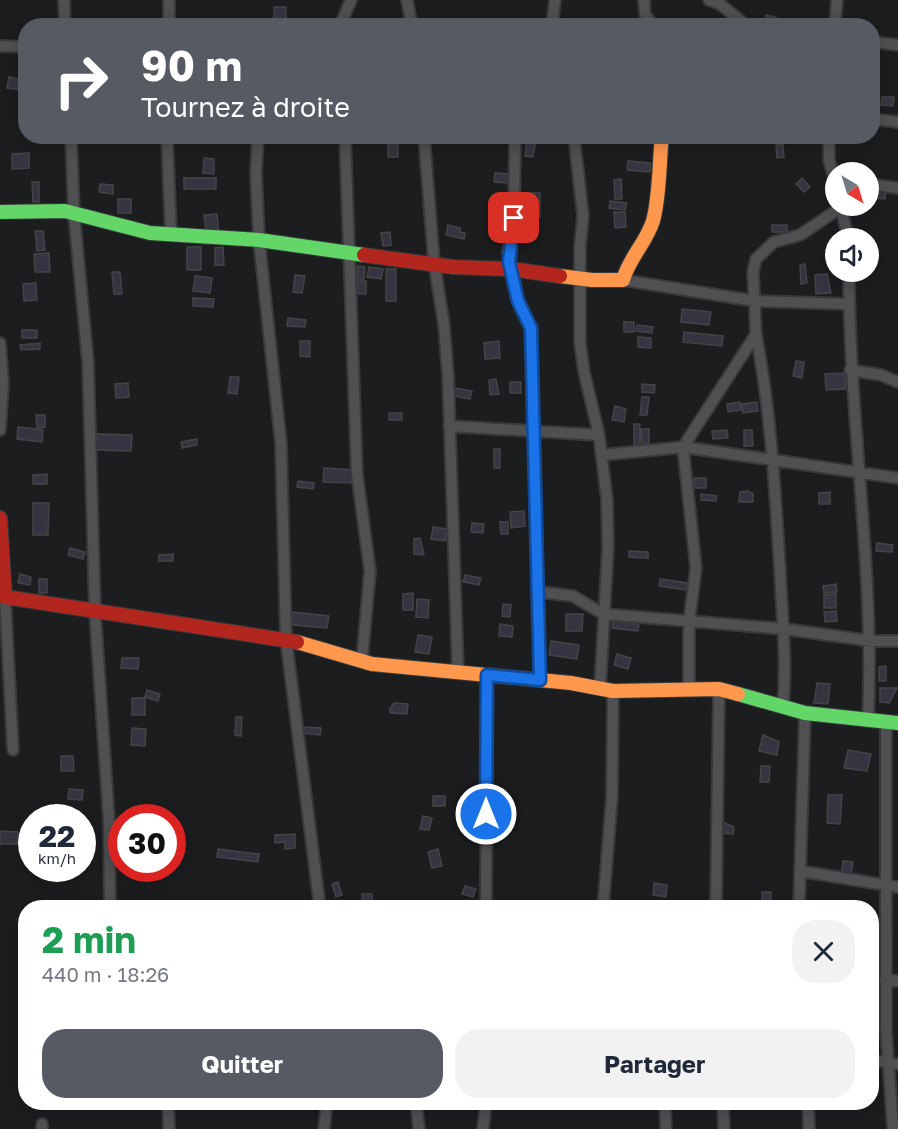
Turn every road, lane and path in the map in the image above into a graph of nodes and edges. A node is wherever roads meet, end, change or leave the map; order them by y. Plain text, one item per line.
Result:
1 (63, 0) edge
2 (169, 0) edge
3 (351, 0) edge
4 (407, 0) edge
5 (555, 0) edge
6 (644, 0) edge
7 (709, 0) edge
8 (837, 0) edge
9 (64, 18) edge
10 (170, 18) edge
11 (343, 18) edge
12 (410, 18) edge
13 (553, 18) edge
14 (648, 18) edge
15 (737, 18) edge
16 (836, 18) edge
17 (880, 43) edge
18 (898, 45) edge
19 (0, 46) edge
20 (18, 47) edge
21 (880, 120) edge
22 (898, 122) edge
23 (71, 144) edge
24 (167, 144) edge
25 (258, 144) edge
26 (345, 144) edge
27 (425, 144) edge
28 (515, 144) edge
29 (575, 144) edge
30 (661, 144) edge
31 (829, 144) edge
32 (830, 162) edge
33 (879, 185) edge
34 (898, 188) edge
35 (0, 212) edge
36 (74, 213) junction
37 (828, 216) edge
38 (171, 235) junction
39 (260, 240) junction
40 (349, 252) junction
41 (434, 262) junction
42 (511, 269) junction
43 (579, 278) junction
44 (623, 280) junction
45 (849, 282) edge
46 (755, 301) junction
47 (849, 304) junction
48 (756, 334) junction
49 (0, 344) edge
50 (850, 370) junction
51 (898, 382) edge
52 (449, 426) junction
53 (0, 430) edge
54 (535, 430) junction
55 (599, 435) junction
56 (683, 447) junction
57 (602, 455) junction
58 (772, 461) junction
59 (861, 471) junction
60 (898, 478) edge
61 (0, 518) edge
62 (540, 592) junction
63 (3, 597) edge
64 (95, 612) junction
65 (603, 614) junction
66 (689, 622) junction
67 (785, 629) junction
68 (286, 639) junction
69 (871, 641) junction
70 (898, 642) edge
71 (362, 660) junction
72 (458, 672) junction
73 (487, 675) junction
74 (540, 680) junction
75 (719, 689) junction
76 (607, 690) junction
77 (689, 690) junction
78 (783, 707) junction
79 (806, 713) junction
80 (868, 721) junction
81 (892, 722) edge
82 (13, 750) dead end
83 (800, 871) junction
84 (884, 885) junction
85 (898, 888) edge
86 (110, 900) edge
87 (319, 900) edge
88 (486, 900) edge
89 (604, 900) edge
90 (716, 900) edge
91 (799, 900) edge
92 (885, 979) junction
93 (898, 981) edge
94 (879, 1061) edge
95 (894, 1063) edge
96 (168, 1110) edge
97 (326, 1110) edge
98 (417, 1110) edge
99 (485, 1110) edge
100 (665, 1110) edge
101 (723, 1110) edge
102 (808, 1110) edge
103 (169, 1129) edge
104 (324, 1129) edge
105 (419, 1129) edge
106 (483, 1129) edge
107 (666, 1129) edge
108 (724, 1129) edge
109 (809, 1129) edge
110 (893, 1129) edge

1 - 9 street
2 - 10 street
3 - 11 street
4 - 12 street
5 - 13 street
6 - 14 street
7 - 15 street
8 - 16 street
17 - 18 street
19 - 20 street
21 - 22 street
23 - 36 street
24 - 38 street
25 - 39 street
26 - 40 street
27 - 41 street
28 - 42 street
29 - 43 street
30 - 44 street
31 - 32 street
33 - 34 street
35 - 36 street
36 - 38 street
36 - 64 street
37 - 46 street
38 - 39 street
39 - 40 street
39 - 68 street
40 - 41 street
40 - 71 street
41 - 42 street
41 - 52 street
42 - 43 street
42 - 54 street
43 - 44 street
43 - 55 street
44 - 46 street
45 - 47 street
46 - 47 street
46 - 48 street
47 - 50 street
48 - 56 street
48 - 58 street
49 - 53 street
50 - 51 street
50 - 59 street
52 - 54 street
52 - 72 street
54 - 55 street
54 - 62 street
55 - 57 street
56 - 57 street
56 - 58 street
56 - 66 street
57 - 65 street
58 - 59 street
58 - 67 street
59 - 60 street
59 - 69 street
61 - 63 street
62 - 65 street
62 - 74 street
63 - 64 street
63 - 82 street
64 - 68 street
64 - 86 street
65 - 66 street
65 - 76 street
66 - 67 street
66 - 77 street
67 - 69 street
67 - 78 street
68 - 71 street
68 - 87 street
69 - 70 street
69 - 80 street
71 - 72 street
72 - 73 street
73 - 74 street
73 - 88 street
74 - 76 street
75 - 77 street
75 - 78 street
75 - 90 street
76 - 77 street
76 - 89 street
78 - 79 street
79 - 80 street
79 - 83 street
80 - 81 street
81 - 84 street
83 - 84 street
83 - 91 street
84 - 85 street
84 - 92 street
92 - 93 street
92 - 95 street
94 - 95 street
95 - 110 street
96 - 103 street
97 - 104 street
98 - 105 street
99 - 106 street
100 - 107 street
101 - 108 street
102 - 109 street

